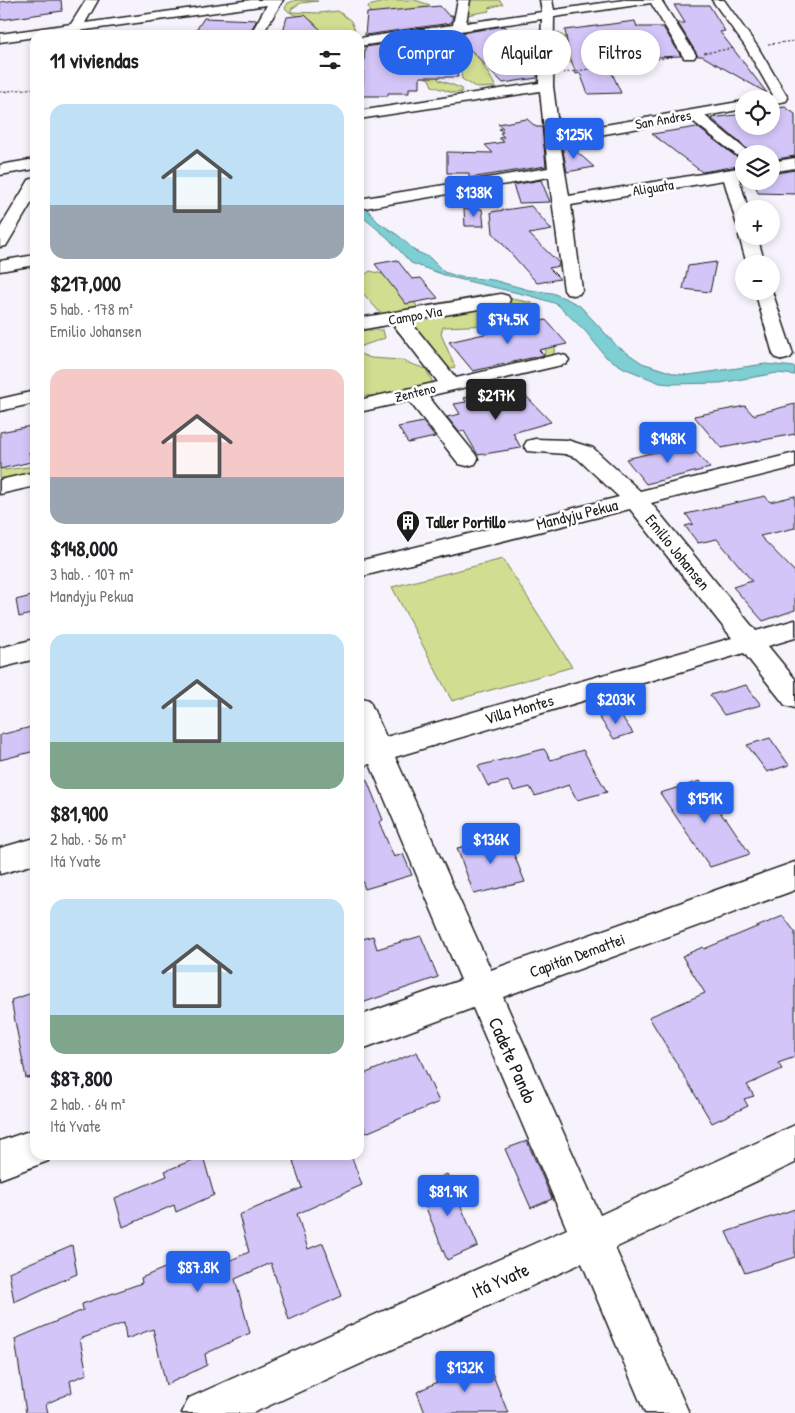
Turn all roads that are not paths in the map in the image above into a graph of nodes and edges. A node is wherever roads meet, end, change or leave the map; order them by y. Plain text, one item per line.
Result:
1 (92, 0) edge
2 (276, 0) edge
3 (464, 0) edge
4 (649, 0) edge
5 (655, 0) edge
6 (718, 0) edge
7 (198, 5) edge
8 (547, 7) edge
9 (459, 28) junction
10 (81, 30) edge
11 (83, 30) edge
12 (259, 30) edge
13 (30, 35) edge
14 (0, 38) edge
15 (364, 41) edge
16 (690, 55) dead end
17 (546, 86) junction
18 (772, 90) edge
19 (735, 107) edge
20 (364, 114) edge
21 (693, 114) junction
22 (552, 139) junction
23 (735, 147) edge
24 (795, 163) edge
25 (30, 165) edge
26 (780, 166) edge
27 (0, 170) edge
28 (556, 171) junction
29 (735, 173) edge
30 (30, 191) edge
31 (364, 202) edge
32 (562, 202) junction
33 (0, 242) edge
34 (30, 261) edge
35 (0, 266) edge
36 (573, 290) dead end
37 (501, 300) dead end
38 (767, 300) edge
39 (398, 318) junction
40 (364, 323) edge
41 (783, 354) dead end
42 (559, 360) dead end
43 (450, 384) junction
44 (414, 393) junction
45 (30, 398) edge
46 (364, 405) edge
47 (0, 406) edge
48 (535, 446) dead end
49 (467, 459) dead end
50 (795, 460) edge
51 (30, 480) edge
52 (0, 487) edge
53 (635, 499) junction
54 (364, 567) edge
55 (795, 628) edge
56 (750, 642) junction
57 (30, 650) edge
58 (0, 658) edge
59 (795, 698) edge
60 (364, 733) edge
61 (368, 754) edge
62 (30, 852) edge
63 (0, 861) edge
64 (795, 876) edge
65 (482, 990) junction
66 (364, 1031) edge
67 (795, 1144) edge
68 (30, 1150) edge
69 (0, 1160) edge
70 (591, 1239) junction
71 (214, 1411) edge
72 (667, 1413) edge

1 - 10 street
2 - 7 street
2 - 12 street
3 - 9 street
4 - 8 street
5 - 16 street
6 - 18 street
7 - 11 street
8 - 9 street
8 - 17 street
9 - 15 street
13 - 14 street
17 - 20 street
17 - 22 street
19 - 21 street, San Andres
21 - 22 street, San Andres
21 - 23 street
22 - 28 street
24 - 26 street
25 - 27 street
28 - 31 street
28 - 32 street
29 - 32 street, Aliguata
30 - 33 street
32 - 36 street
34 - 35 street
37 - 39 street, Campo Via
38 - 41 street
39 - 40 street, Campo Via
39 - 43 street
42 - 43 street, Zenteno
43 - 44 street, Zenteno
44 - 46 street, Zenteno
44 - 49 street
45 - 47 street
48 - 53 street, Emilio Johansen
50 - 53 street, Mandyju Pekua
51 - 52 street
53 - 54 street, Mandyju Pekua
53 - 56 street, Emilio Johansen
55 - 56 street, Villa Montes
56 - 59 street, Emilio Johansen
56 - 61 street, Villa Montes
57 - 58 street
60 - 61 street, Cadete Pando
61 - 65 street, Cadete Pando
62 - 63 street
64 - 65 street, Capitán Demattei
65 - 66 street, Capitán Demattei
65 - 70 street, Cadete Pando
67 - 70 street, Itá Yvate
68 - 69 street
70 - 71 street, Itá Yvate
70 - 72 street, Cadete Pando

